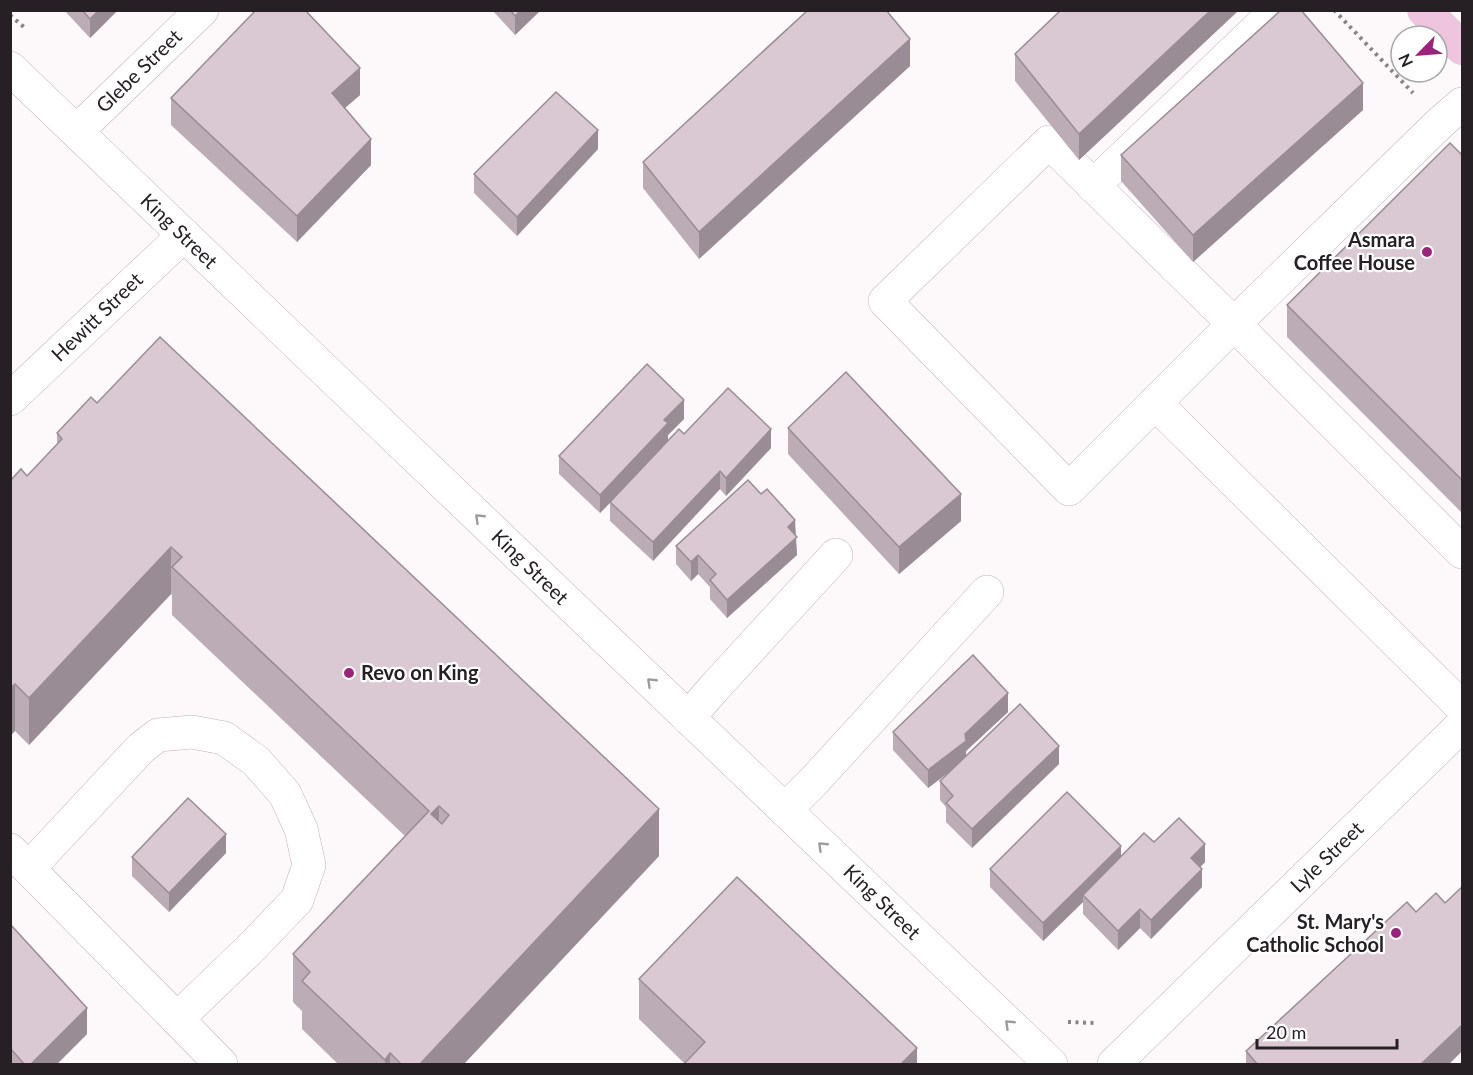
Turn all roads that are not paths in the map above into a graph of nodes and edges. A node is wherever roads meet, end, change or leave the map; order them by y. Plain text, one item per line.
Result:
1 (202, 10) edge
2 (1277, 10) edge
3 (1425, 10) edge
4 (1462, 48) edge
5 (10, 68) edge
6 (1452, 113) edge
7 (76, 130) junction
8 (1093, 186) junction
9 (184, 235) junction
10 (1234, 324) junction
11 (10, 399) edge
12 (1155, 403) junction
13 (1462, 552) edge
14 (836, 555) dead end
15 (987, 592) dead end
16 (1462, 707) edge
17 (688, 718) junction
18 (1462, 725) edge
19 (785, 810) junction
20 (20, 859) edge
21 (177, 1019) junction
22 (221, 1065) edge
23 (1051, 1065) edge
24 (1113, 1065) edge

1 - 7 street, Glebe Street
2 - 8 street
3 - 4 main road
5 - 7 street, King Street
6 - 10 street
7 - 9 street, King Street
8 - 10 street
8 - 12 street
9 - 11 street, Hewitt Street
17 -> 9 street, King Street
10 - 12 street
10 - 13 street
12 - 16 street
14 - 17 street
15 - 19 street
17 - 19 street, King Street
18 - 24 street, Lyle Street
23 -> 19 street, King Street
20 - 21 street
20 - 21 street
21 - 22 street

